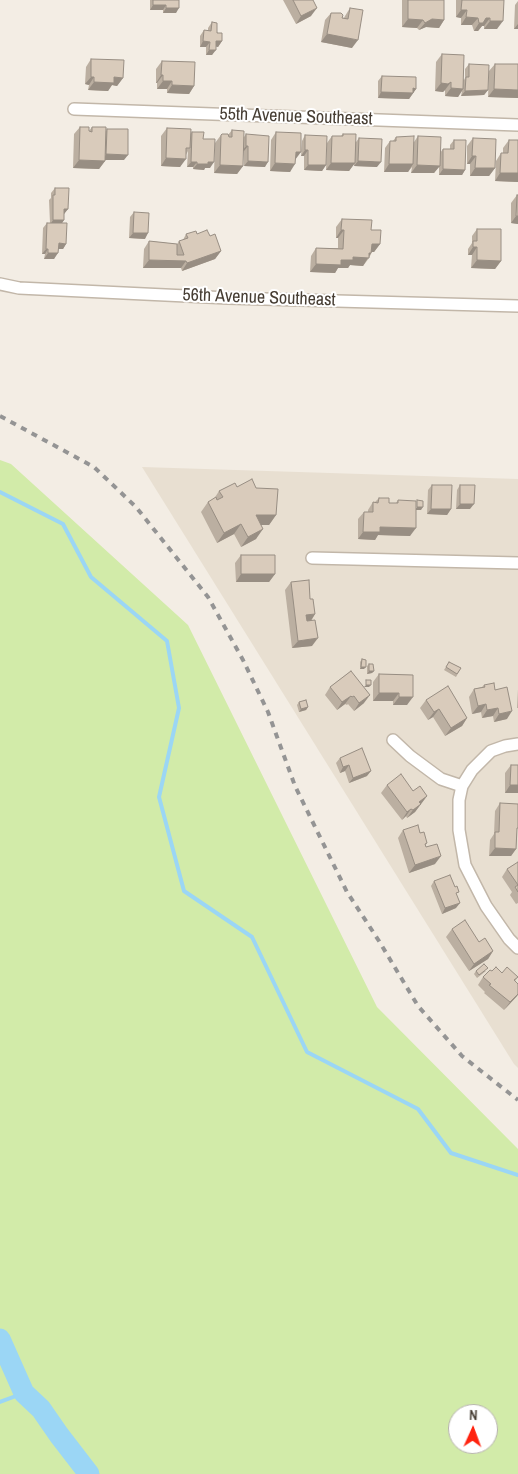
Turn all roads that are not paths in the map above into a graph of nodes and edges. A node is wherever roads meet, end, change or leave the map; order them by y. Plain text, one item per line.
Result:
1 (74, 110) dead end
2 (518, 125) edge
3 (0, 284) edge
4 (518, 306) edge
5 (312, 558) dead end
6 (518, 563) edge
7 (393, 740) dead end
8 (518, 744) edge
9 (462, 786) junction
10 (518, 948) edge

1 - 2 street, 55th Avenue Southeast
3 - 4 street, 56th Avenue Southeast
5 - 6 street
7 - 9 street
8 - 9 street
9 - 10 street

